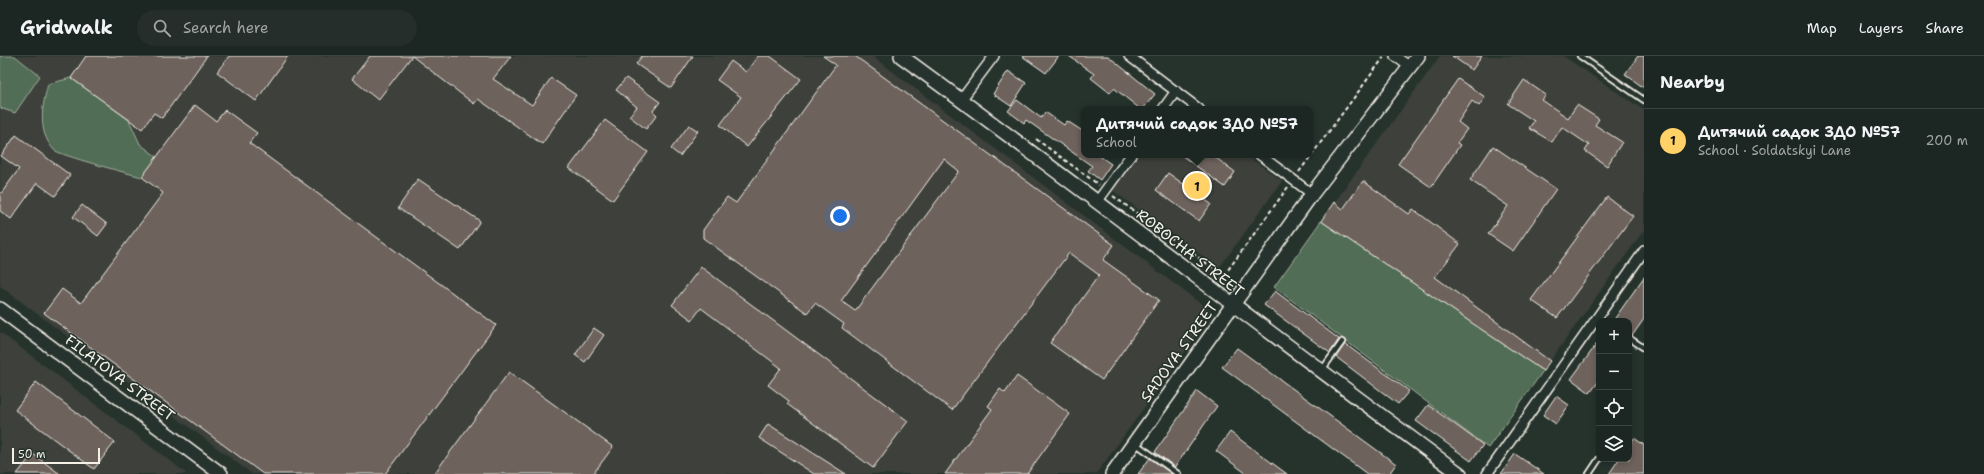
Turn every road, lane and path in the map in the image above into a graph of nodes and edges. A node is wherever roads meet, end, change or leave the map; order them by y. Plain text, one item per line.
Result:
1 (901, 56) edge
2 (994, 56) edge
3 (1129, 56) edge
4 (1385, 56) edge
5 (1395, 56) edge
6 (1418, 56) edge
7 (1583, 57) edge
8 (1410, 67) junction
9 (1176, 91) junction
10 (961, 100) junction
11 (1644, 100) edge
12 (1165, 106) edge
13 (1195, 106) edge
14 (1031, 135) dead end
15 (1313, 153) edge
16 (1129, 158) edge
17 (1264, 158) edge
18 (1309, 158) edge
19 (1293, 180) junction
20 (1106, 190) junction
21 (1312, 194) junction
22 (1097, 202) junction
23 (1644, 251) edge
24 (1224, 276) junction
25 (1214, 290) junction
26 (1232, 306) junction
27 (0, 309) edge
28 (1632, 340) edge
29 (1342, 342) dead end
30 (1644, 348) edge
31 (1321, 372) junction
32 (1134, 442) junction
33 (1597, 462) edge
34 (221, 474) edge
35 (1112, 474) edge
36 (1178, 474) edge
37 (1460, 474) edge
38 (1487, 474) edge
39 (1589, 474) edge

1 - 10 street, ROBOCHA STREET
2 - 10 street
3 - 9 street
4 - 15 path
5 - 8 street
6 - 8 street, SADOVA STREET
7 - 11 lane
8 - 21 street, SADOVA STREET
9 - 12 street
9 - 13 street
10 - 22 street, ROBOCHA STREET
14 - 20 path
16 - 20 street
17 - 19 street
18 - 19 path
19 - 21 street
19 - 24 path
20 - 22 street
20 - 24 path
21 - 26 street, SADOVA STREET
22 - 25 street, ROBOCHA STREET
23 - 38 street
24 - 25 path
25 - 26 street, ROBOCHA STREET
26 - 31 street, ROBOCHA STREET
26 - 32 street, SADOVA STREET
27 - 34 street, FILATOVA STREET
28 - 30 lane
29 - 31 lane
31 - 37 street, ROBOCHA STREET
32 - 35 street, SADOVA STREET
32 - 36 lane
33 - 39 lane

